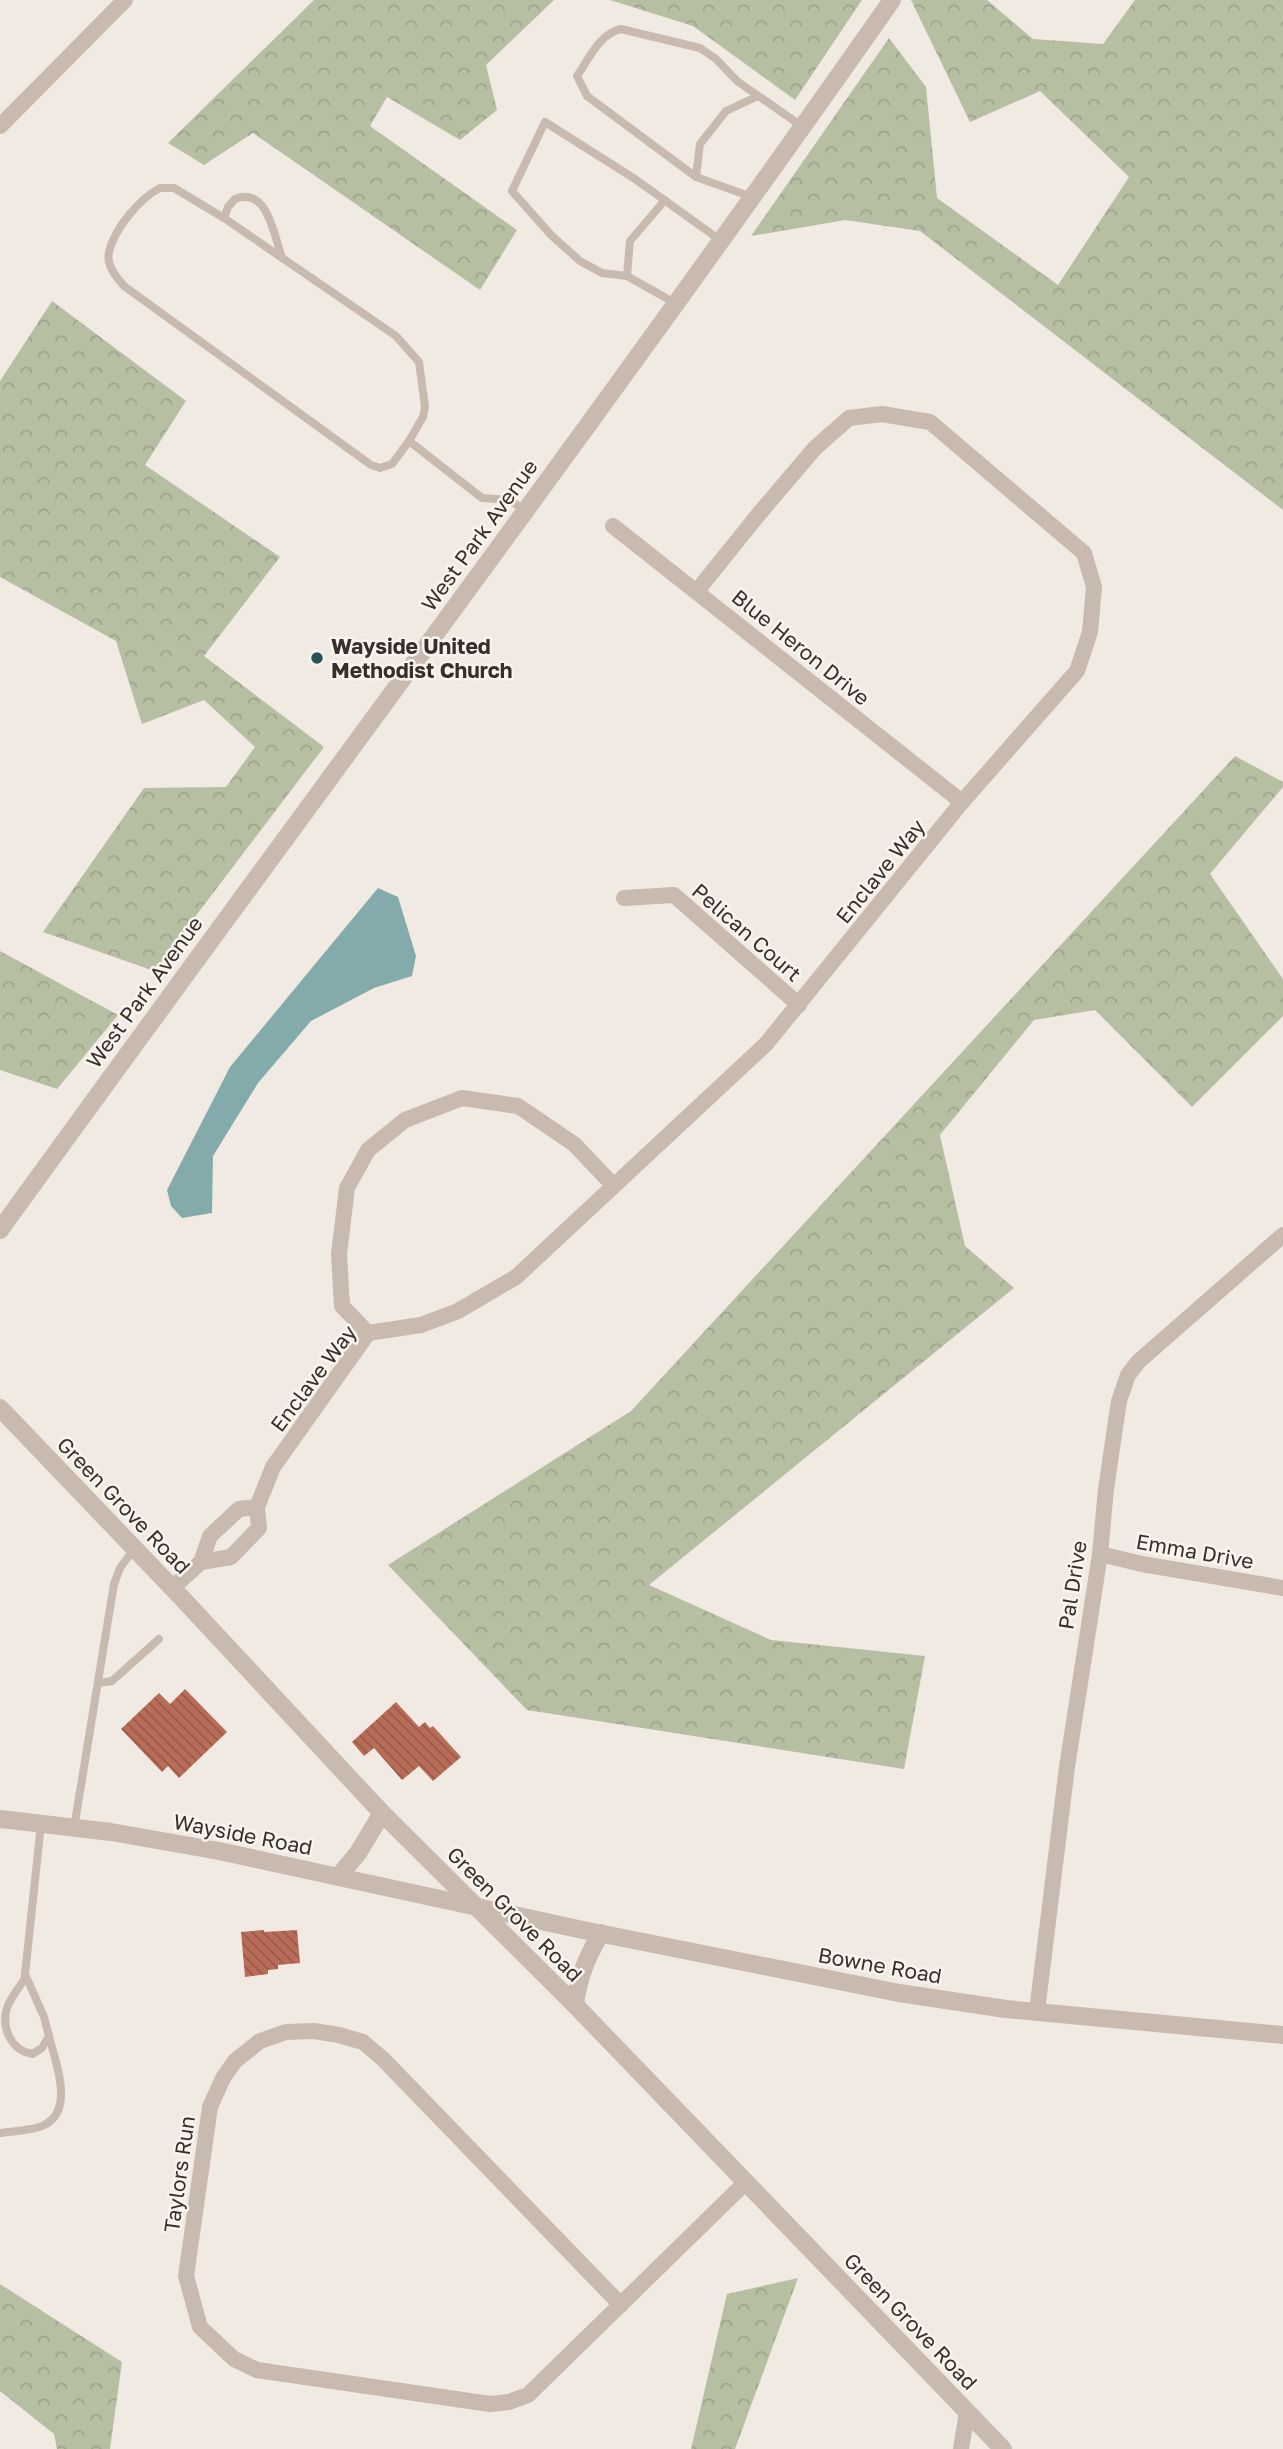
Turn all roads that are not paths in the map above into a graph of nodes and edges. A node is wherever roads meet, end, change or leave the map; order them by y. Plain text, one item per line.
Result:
1 (125, 0) edge
2 (892, 0) edge
3 (758, 96) junction
4 (0, 126) edge
5 (803, 127) junction
6 (696, 177) junction
7 (752, 197) junction
8 (665, 200) junction
9 (224, 218) junction
10 (720, 240) junction
11 (282, 258) junction
12 (626, 276) junction
13 (675, 303) junction
14 (410, 441) junction
15 (524, 511) junction
16 (613, 526) dead end
17 (697, 591) junction
18 (962, 802) junction
19 (624, 898) dead end
20 (799, 1005) junction
21 (613, 1185) junction
22 (0, 1230) edge
23 (1283, 1235) edge
24 (368, 1333) junction
25 (0, 1408) edge
26 (257, 1507) junction
27 (134, 1549) junction
28 (1100, 1554) junction
29 (201, 1562) junction
30 (172, 1588) junction
31 (1283, 1588) edge
32 (159, 1639) dead end
33 (99, 1684) junction
34 (382, 1813) junction
35 (0, 1819) edge
36 (41, 1824) junction
37 (74, 1828) junction
38 (339, 1876) junction
39 (474, 1906) junction
40 (601, 1933) junction
41 (25, 1974) junction
42 (575, 2005) junction
43 (1037, 2011) junction
44 (1283, 2035) edge
45 (49, 2037) junction
46 (0, 2133) edge
47 (745, 2183) junction
48 (621, 2305) junction
49 (967, 2412) junction
50 (961, 2449) edge
51 (1003, 2449) edge

1 - 4 street
2 - 5 street, West Park Avenue
3 - 5 lane
3 - 6 lane
3 - 6 lane
5 - 7 street, West Park Avenue
6 - 7 lane
7 - 10 street, West Park Avenue
8 - 10 lane
8 - 12 lane
8 - 12 lane
9 - 11 lane
9 - 11 lane
9 - 14 lane
10 - 13 street, West Park Avenue
11 - 14 lane
12 - 13 lane
13 - 15 street, West Park Avenue
14 - 15 lane
15 - 22 street, West Park Avenue
16 - 17 street, Blue Heron Drive
17 - 18 street, Blue Heron Drive
17 - 18 street, Enclave Way
18 - 20 street, Enclave Way
19 - 20 street, Pelican Court
20 - 21 street, Enclave Way
21 - 24 street, Enclave Way
21 - 24 street
23 - 28 street, Pal Drive
24 - 26 street, Enclave Way
25 - 27 street, Green Grove Road
26 - 29 street, Enclave Way
26 - 29 street, Enclave Way
27 - 30 street, Green Grove Road
27 - 33 lane
28 - 31 street, Emma Drive
28 - 43 street, Pal Drive
29 - 30 street, Enclave Way
30 - 34 street, Green Grove Road
32 - 33 lane
33 - 37 lane
34 - 38 street
34 - 39 street, Green Grove Road
35 - 36 street, Wayside Road
36 - 37 street, Wayside Road
36 - 41 lane
37 - 38 street, Wayside Road
38 - 39 street, Wayside Road
39 - 40 street, Bowne Road
39 - 42 street, Green Grove Road
40 - 42 street
40 - 43 street, Bowne Road
41 - 45 lane
41 - 45 lane
42 - 47 street, Green Grove Road
43 - 44 street, Bowne Road
45 - 46 lane
47 - 48 street, Taylors Run
47 - 49 street, Green Grove Road
48 - 48 street, Taylors Run
49 - 50 street
49 - 51 street, Green Grove Road

